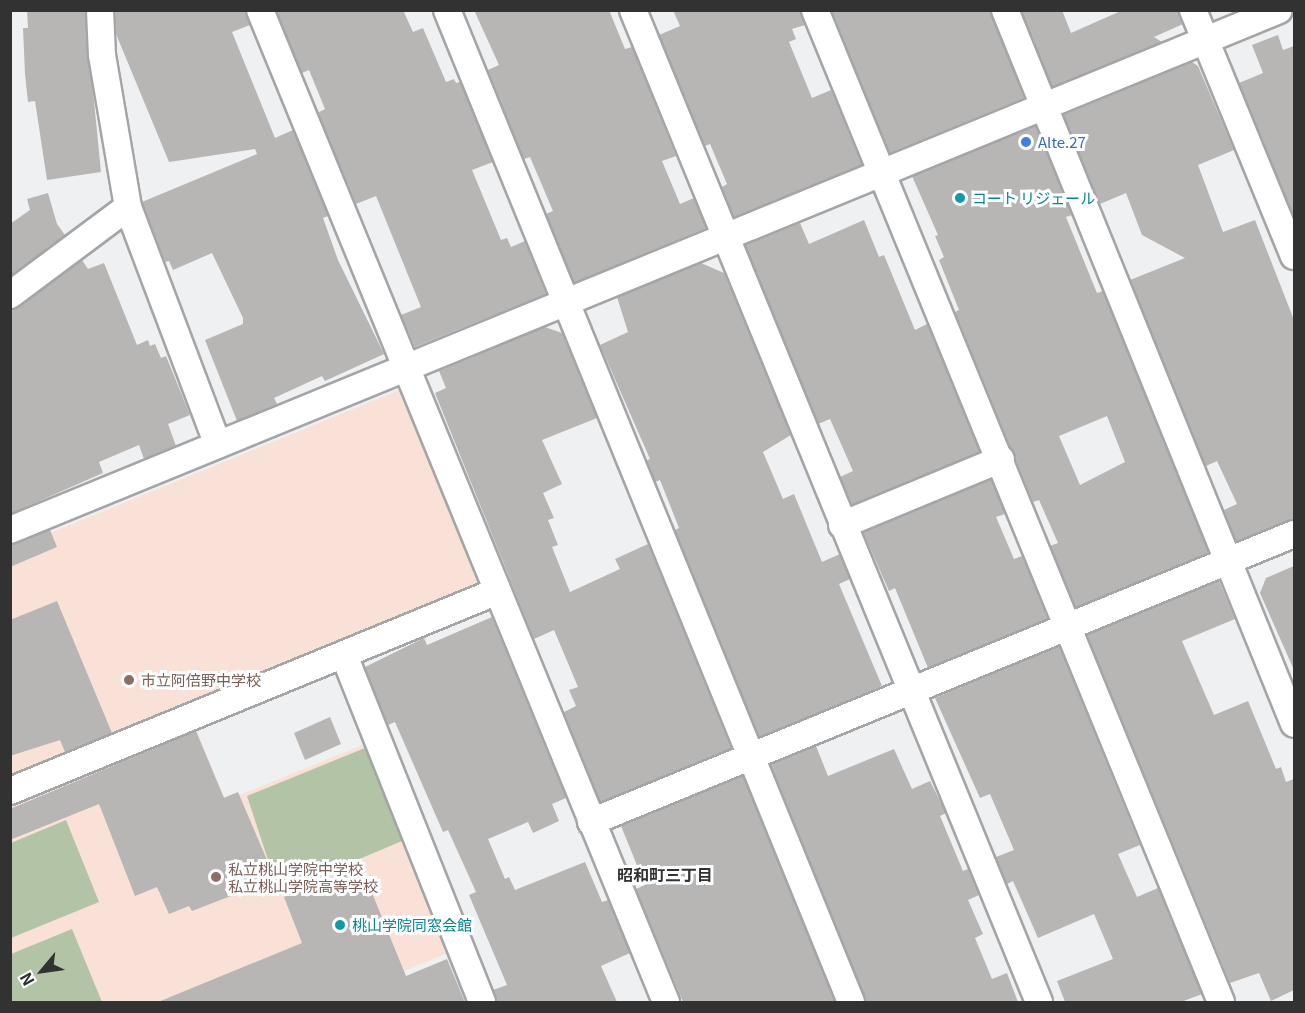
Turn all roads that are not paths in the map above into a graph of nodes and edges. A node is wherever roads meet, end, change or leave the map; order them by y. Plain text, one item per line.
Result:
1 (100, 10) edge
2 (260, 10) edge
3 (447, 10) edge
4 (633, 10) edge
5 (815, 10) edge
6 (1005, 10) edge
7 (1193, 10) edge
8 (1279, 10) edge
9 (1205, 41) junction
10 (1044, 106) junction
11 (882, 175) junction
12 (128, 207) junction
13 (727, 237) junction
14 (1294, 256) edge
15 (10, 295) edge
16 (567, 302) junction
17 (406, 367) junction
18 (218, 445) junction
19 (1001, 459) junction
20 (842, 525) junction
21 (10, 530) edge
22 (1294, 534) edge
23 (1228, 562) junction
24 (498, 591) junction
25 (1067, 627) junction
26 (344, 655) junction
27 (912, 689) junction
28 (1294, 724) edge
29 (751, 757) junction
30 (10, 791) edge
31 (591, 822) junction
32 (482, 1002) edge
33 (666, 1002) edge
34 (852, 1002) edge
35 (1039, 1002) edge
36 (1221, 1002) edge

1 - 12 street
2 - 17 street
3 - 16 street
4 - 13 street
5 - 11 street
6 - 10 street
7 - 9 street
8 - 9 street
9 - 10 street
9 - 14 street
10 - 11 street
10 - 23 street
11 - 13 street
11 - 19 street
12 - 15 street
12 - 18 street
13 - 16 street
13 - 20 street
16 - 17 street
16 - 29 street
17 - 18 street
17 - 24 street
18 - 21 street
19 - 20 street
19 - 25 street
20 - 27 street
22 - 23 street
23 - 25 street
23 - 28 street
24 - 26 street
24 - 31 street
25 - 27 street
25 - 36 street
26 - 30 street
26 - 32 street
27 - 29 street
27 - 35 street
29 - 31 street
29 - 34 street
31 - 33 street

